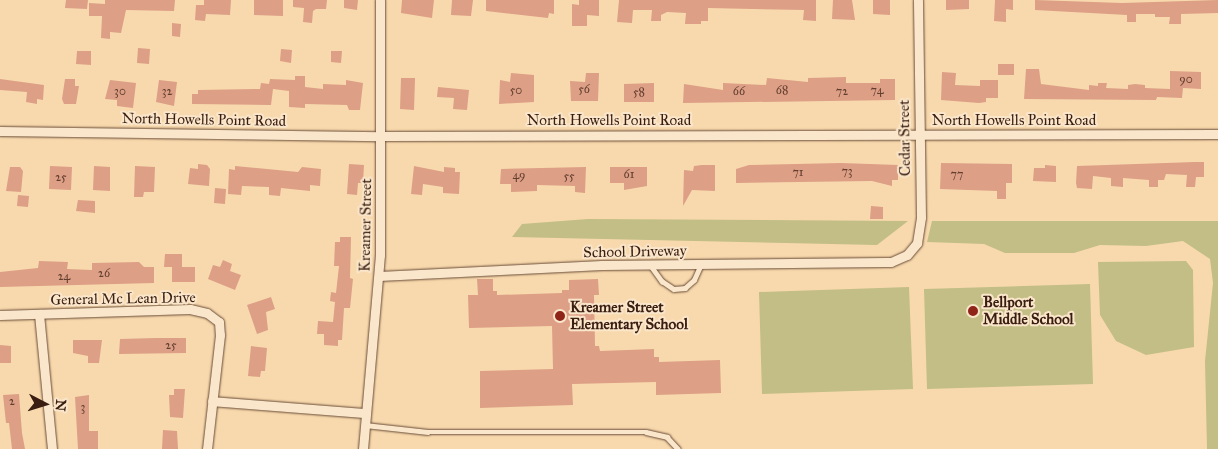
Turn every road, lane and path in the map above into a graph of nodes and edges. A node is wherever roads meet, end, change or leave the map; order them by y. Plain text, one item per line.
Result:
1 (380, 0) edge
2 (918, 0) edge
3 (0, 130) edge
4 (918, 134) junction
5 (1218, 134) edge
6 (381, 136) junction
7 (892, 262) joint
8 (650, 264) junction
9 (701, 264) junction
10 (379, 276) junction
11 (39, 314) junction
12 (0, 315) edge
13 (212, 401) junction
14 (366, 413) junction
15 (365, 425) junction
16 (52, 449) edge
17 (207, 449) edge
18 (363, 449) edge
19 (678, 449) edge

1 - 6 street, Kreamer Street
2 - 4 street, Cedar Street
3 - 6 street, North Howells Point Road
4 - 5 street, North Howells Point Road
4 - 6 street, North Howells Point Road
4 - 7 street, Cedar Street
6 - 10 street, Kreamer Street
7 - 9 street, School Driveway
8 - 9 street, School Driveway
8 - 9 lane
8 - 10 street, School Driveway
10 - 14 street, Kreamer Street
11 - 12 street, General Mc Lean Drive
11 - 13 street, General Mc Lean Drive
11 - 16 street
13 - 14 street
13 - 17 street, General Mc Lean Drive
14 - 15 street, Kreamer Street
15 - 18 street, Kreamer Street
15 - 19 lane

